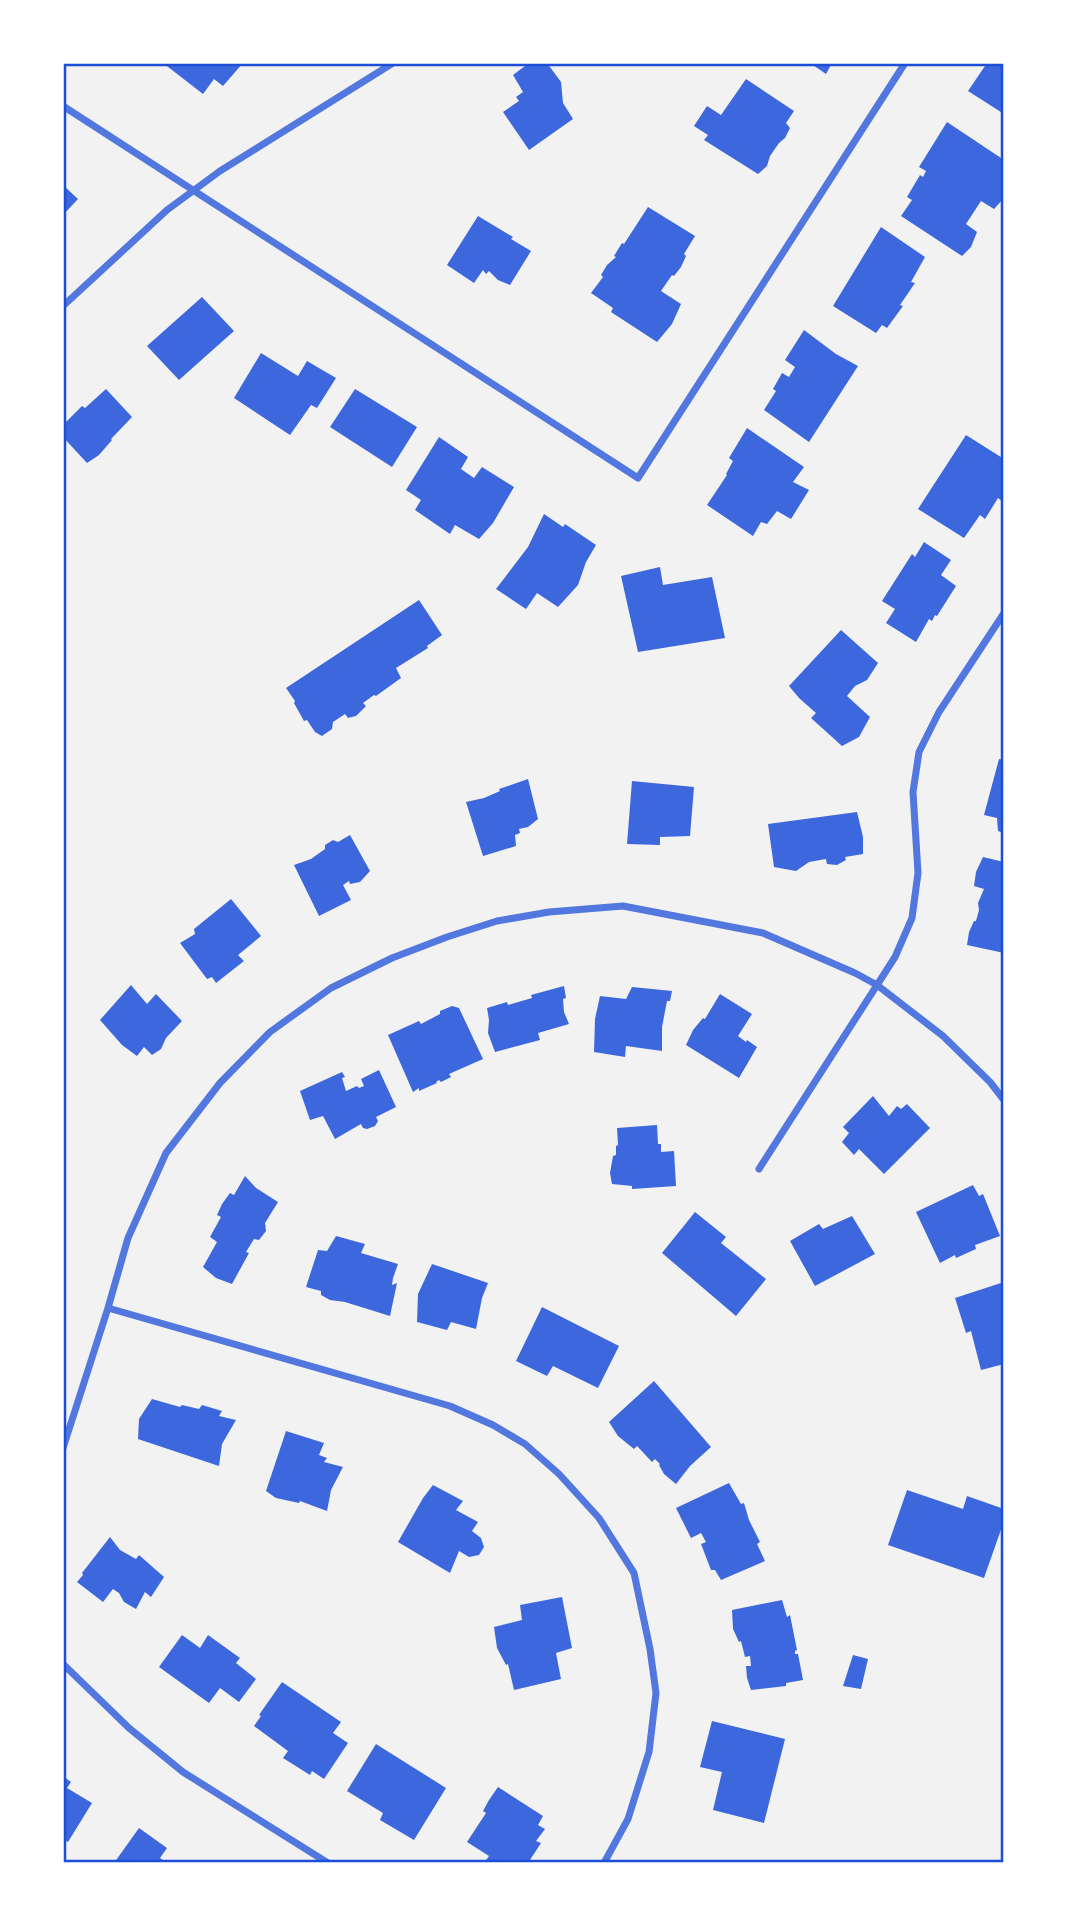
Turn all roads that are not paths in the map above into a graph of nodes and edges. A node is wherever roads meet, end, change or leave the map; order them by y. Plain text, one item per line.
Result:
1 (393, 63) edge
2 (905, 63) edge
3 (63, 106) edge
4 (194, 191) junction
5 (63, 306) edge
6 (1004, 613) edge
7 (877, 985) junction
8 (1004, 1100) edge
9 (759, 1168) dead end
10 (108, 1308) junction
11 (63, 1448) edge
12 (63, 1664) edge
13 (328, 1863) edge
14 (604, 1863) edge

1 - 4 street
2 - 4 street
3 - 4 street
4 - 5 street
6 - 7 street
7 - 8 street
7 - 9 street
7 - 10 street
10 - 11 street
10 - 14 street
12 - 13 street

